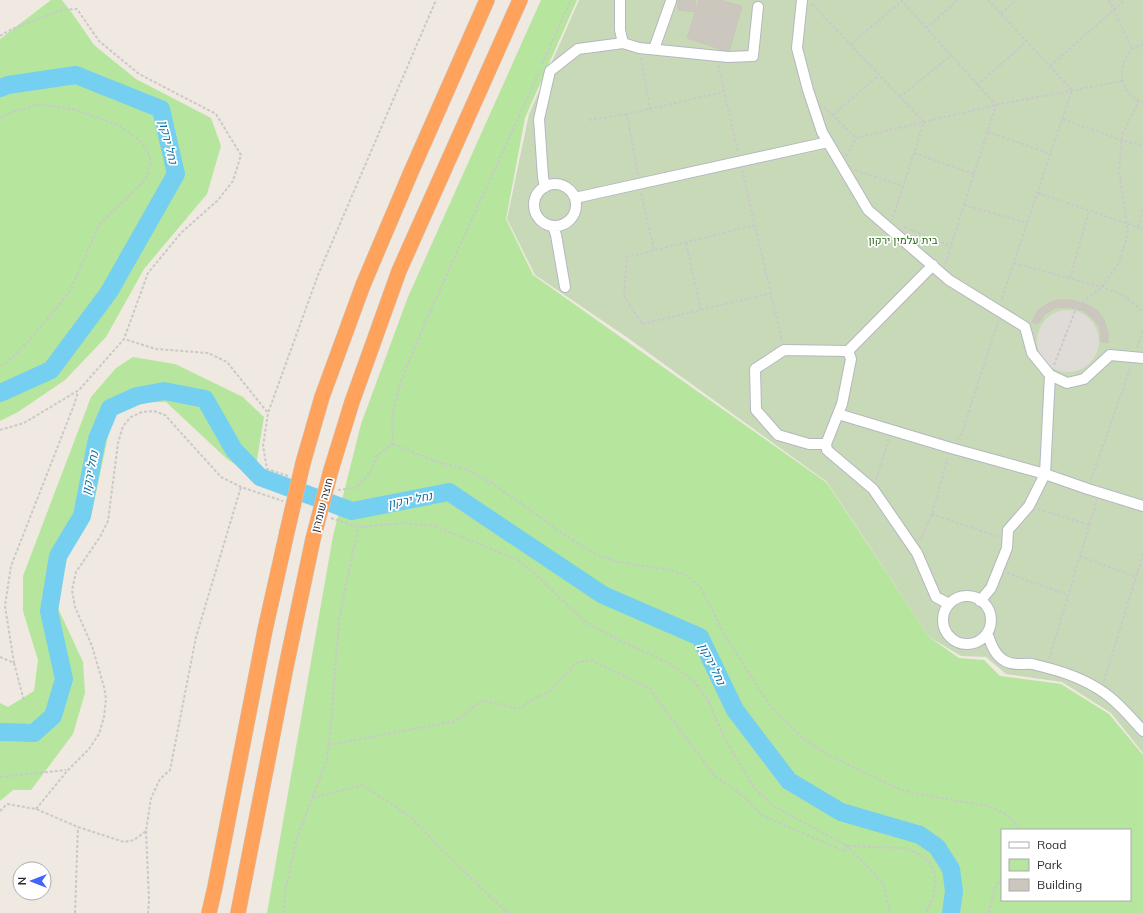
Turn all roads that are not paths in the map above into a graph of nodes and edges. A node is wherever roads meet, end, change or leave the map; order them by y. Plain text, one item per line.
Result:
1 (487, 0) edge
2 (520, 0) edge
3 (620, 0) edge
4 (802, 0) edge
5 (671, 1) dead end
6 (758, 7) dead end
7 (623, 43) junction
8 (654, 49) junction
9 (828, 142) junction
10 (545, 187) junction
11 (575, 198) junction
12 (553, 226) junction
13 (933, 265) junction
14 (565, 287) dead end
15 (848, 351) junction
16 (1138, 357) edge
17 (1050, 375) junction
18 (838, 414) junction
19 (826, 444) junction
20 (1045, 474) junction
21 (1143, 506) edge
22 (980, 601) junction
23 (949, 604) junction
24 (987, 633) junction
25 (1143, 731) edge
26 (209, 913) edge
27 (238, 913) edge

1 - 26 highway, bridge
2 - 27 highway, חוצה שומרון, bridge
3 - 7 lane
4 - 9 lane
5 - 8 lane
6 - 8 lane
7 - 8 lane
7 - 10 lane
9 - 11 lane
9 - 13 lane
10 - 11 lane
10 - 12 lane
11 - 12 lane
12 - 14 lane
13 - 15 lane
13 - 17 lane
15 - 18 lane
15 - 19 lane
16 - 17 lane
17 - 20 lane
18 - 19 lane
18 - 20 lane
19 - 23 lane
20 - 21 lane
20 - 22 lane
22 - 23 lane
22 - 24 lane
23 - 24 lane
24 - 25 lane

